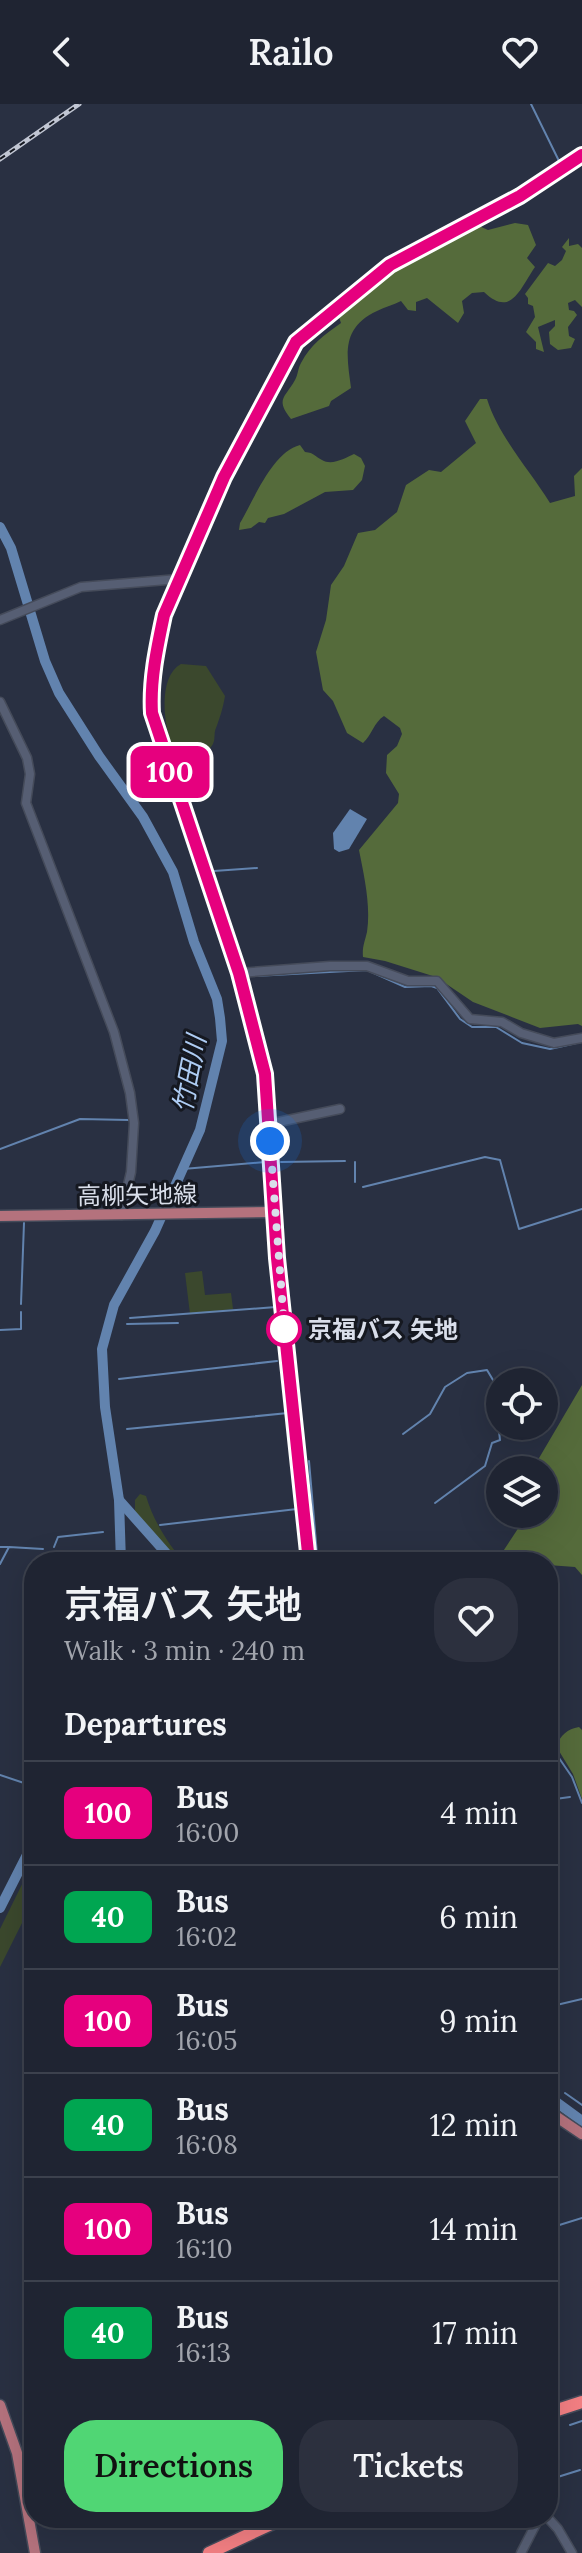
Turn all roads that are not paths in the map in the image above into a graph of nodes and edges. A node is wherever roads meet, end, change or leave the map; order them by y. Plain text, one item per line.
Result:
1 (582, 155) edge
2 (179, 579) junction
3 (0, 620) edge
4 (0, 702) edge
5 (239, 973) junction
6 (582, 1038) edge
7 (340, 1109) dead end
8 (269, 1124) junction
9 (274, 1212) junction
10 (126, 1215) junction
11 (0, 1216) edge
12 (308, 1552) edge
13 (558, 2118) edge
14 (582, 2134) edge
15 (582, 2402) edge
16 (0, 2405) edge
17 (558, 2410) edge
18 (24, 2492) edge
19 (30, 2528) edge
20 (263, 2528) edge
21 (534, 2528) edge
22 (557, 2528) edge
23 (35, 2553) edge
24 (209, 2553) edge
25 (521, 2553) edge
26 (572, 2553) edge

1 - 2 main road
2 - 3 street
2 - 5 main road
4 - 10 street
5 - 6 street
5 - 8 main road
7 - 8 street
8 - 9 main road
9 - 10 main road, 高柳矢地線
9 - 12 main road
10 - 11 main road, 高柳矢地線
13 - 14 main road
15 - 17 highway
16 - 18 main road
19 - 23 main road
20 - 24 highway
21 - 25 street
22 - 26 street

